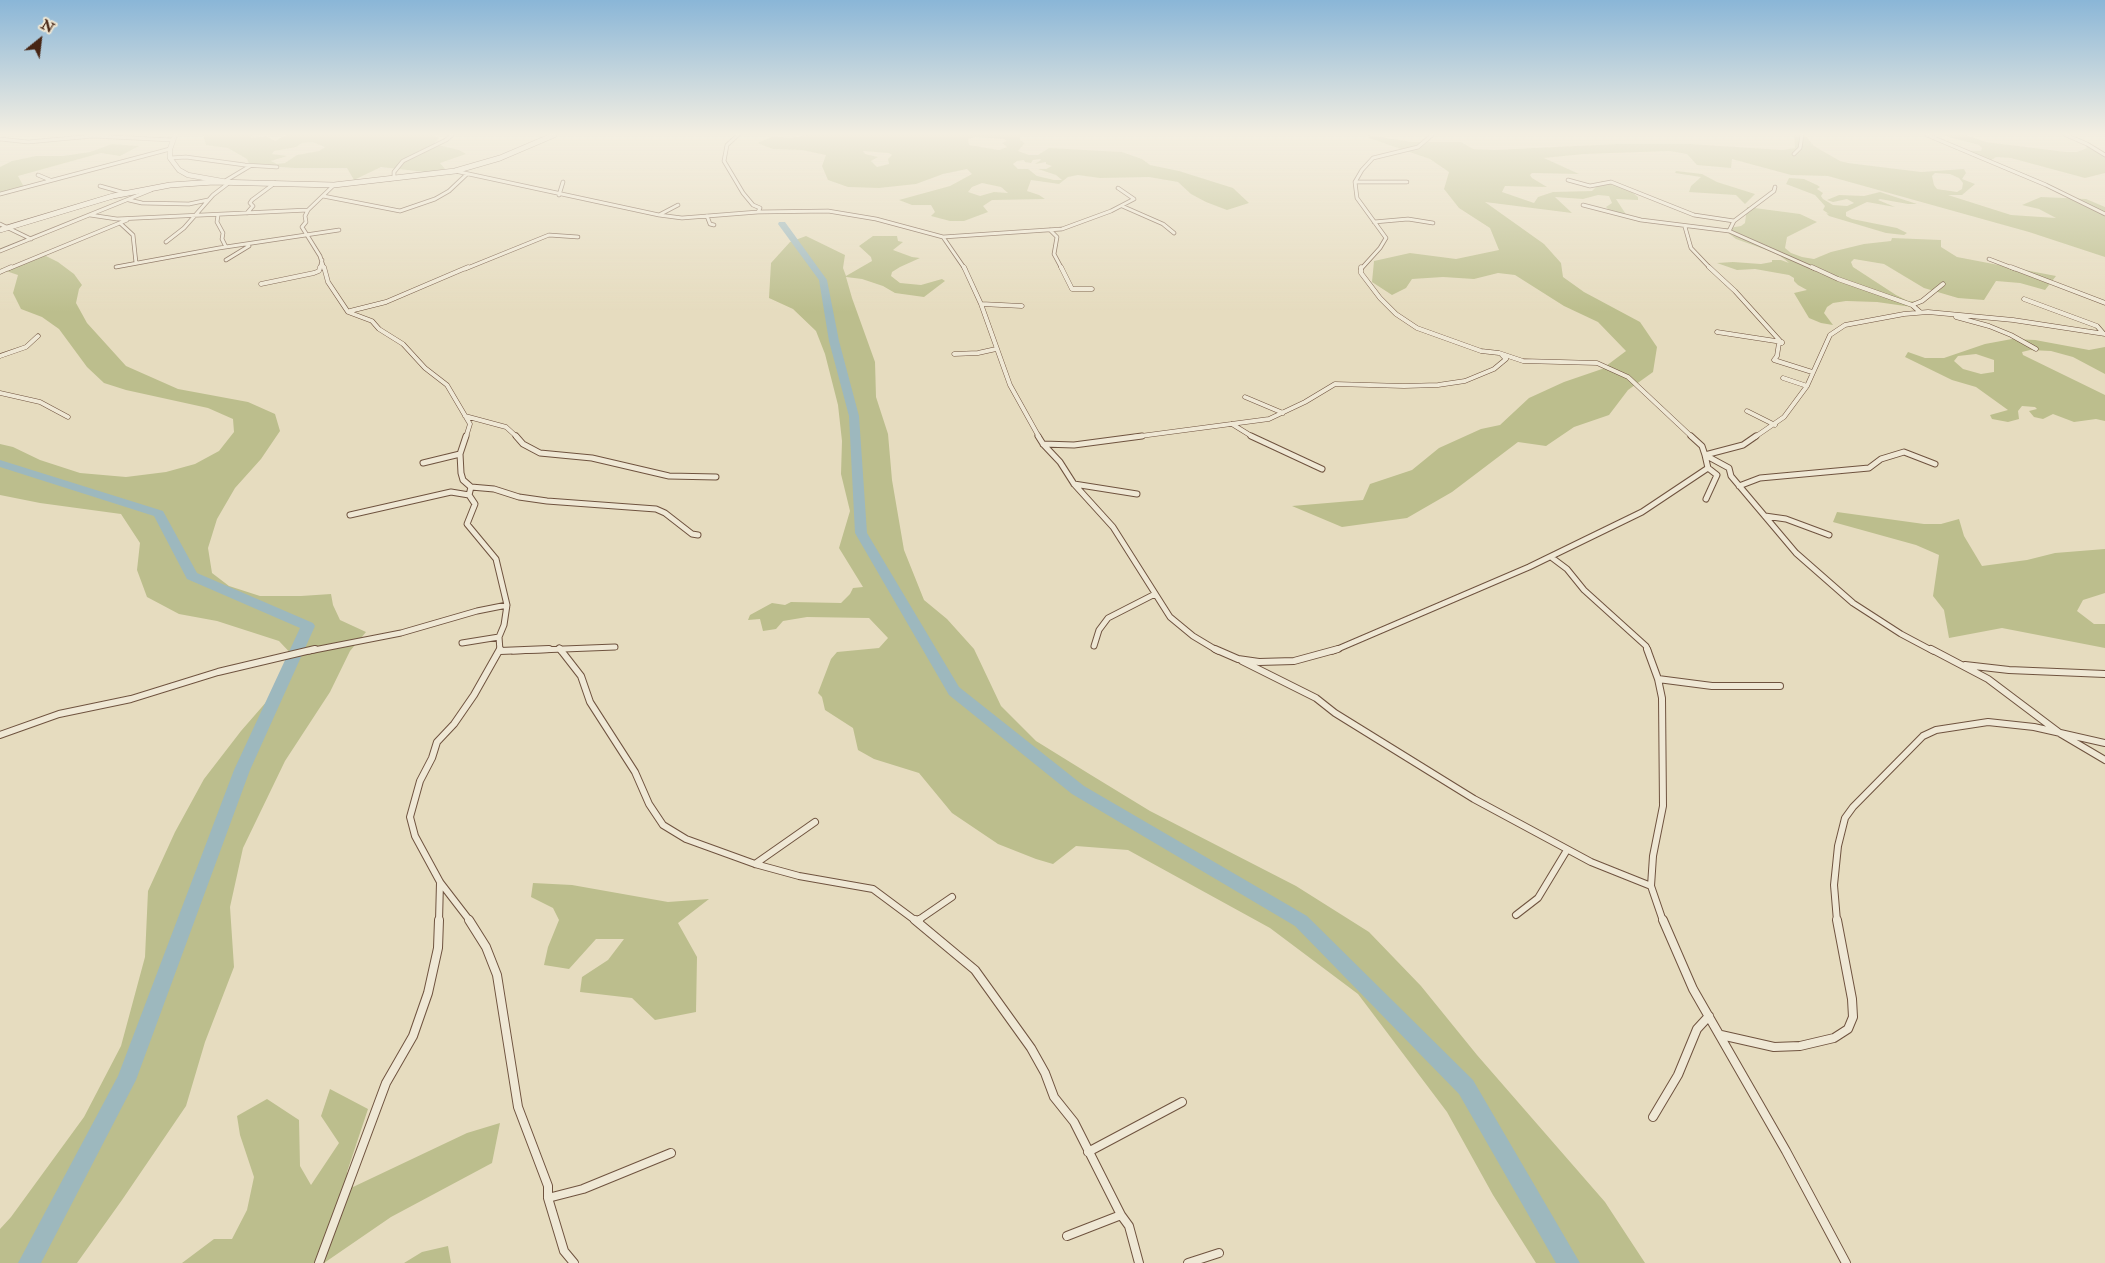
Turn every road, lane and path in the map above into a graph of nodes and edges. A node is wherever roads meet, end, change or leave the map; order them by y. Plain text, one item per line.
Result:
1 (122, 194) edge
2 (142, 194) edge
3 (214, 194) edge
4 (260, 194) edge
5 (444, 194) edge
6 (554, 194) edge
7 (744, 194) edge
8 (1128, 194) edge
9 (1356, 194) edge
10 (1641, 194) edge
11 (1771, 194) edge
12 (2064, 194) edge
13 (559, 195) joint
14 (323, 196) joint
15 (128, 200) junction
16 (208, 200) junction
17 (678, 205) dead end
18 (1583, 205) dead end
19 (1122, 206) junction
20 (308, 210) junction
21 (758, 212) junction
22 (247, 214) junction
23 (2105, 214) edge
24 (90, 215) junction
25 (658, 215) junction
26 (193, 216) junction
27 (218, 216) junction
28 (707, 216) junction
29 (131, 218) junction
30 (1734, 220) junction
31 (120, 222) junction
32 (1374, 222) junction
33 (1433, 223) dead end
34 (0, 224) edge
35 (714, 225) dead end
36 (1685, 227) junction
37 (7, 228) junction
38 (0, 230) edge
39 (339, 230) dead end
40 (1050, 230) junction
41 (1729, 231) junction
42 (1174, 233) dead end
43 (308, 234) junction
44 (578, 236) dead end
45 (943, 237) junction
46 (31, 239) junction
47 (166, 242) dead end
48 (253, 244) junction
49 (226, 247) junction
50 (0, 251) edge
51 (1989, 259) dead end
52 (226, 260) dead end
53 (322, 260) junction
54 (136, 263) junction
55 (116, 267) dead end
56 (0, 272) edge
57 (262, 284) dead end
58 (1943, 284) dead end
59 (1092, 289) dead end
60 (2024, 299) dead end
61 (2105, 303) edge
62 (981, 304) junction
63 (1912, 305) junction
64 (1022, 306) dead end
65 (348, 312) junction
66 (1920, 312) junction
67 (1937, 312) junction
68 (1717, 332) dead end
69 (2104, 334) edge
70 (38, 336) dead end
71 (1782, 342) junction
72 (996, 349) junction
73 (2036, 349) dead end
74 (1499, 353) junction
75 (954, 354) dead end
76 (0, 356) edge
77 (1774, 360) junction
78 (1772, 367) dead end
79 (1812, 372) junction
80 (1783, 378) dead end
81 (1807, 386) junction
82 (0, 393) edge
83 (1245, 397) dead end
84 (1747, 411) dead end
85 (1283, 413) junction
86 (465, 416) junction
87 (68, 417) dead end
88 (1232, 424) junction
89 (1775, 425) junction
90 (1043, 444) junction
91 (460, 454) junction
92 (1706, 455) junction
93 (423, 463) dead end
94 (1935, 464) dead end
95 (1708, 468) junction
96 (1322, 470) dead end
97 (716, 477) dead end
98 (1074, 484) junction
99 (1739, 486) junction
100 (471, 487) junction
101 (469, 494) junction
102 (1137, 494) dead end
103 (1706, 499) dead end
104 (350, 515) dead end
105 (1765, 516) junction
106 (698, 535) dead end
107 (1829, 535) dead end
108 (1551, 557) junction
109 (1155, 594) junction
110 (507, 605) junction
111 (499, 637) junction
112 (462, 643) dead end
113 (1094, 646) dead end
114 (615, 647) dead end
115 (559, 648) junction
116 (500, 651) junction
117 (1238, 659) junction
118 (1961, 664) junction
119 (2105, 674) edge
120 (1658, 679) junction
121 (1780, 686) dead end
122 (2060, 734) junction
123 (0, 735) edge
124 (2105, 743) edge
125 (2105, 760) edge
126 (815, 822) dead end
127 (1567, 850) junction
128 (755, 864) junction
129 (440, 882) junction
130 (1651, 886) junction
131 (952, 897) dead end
132 (1516, 915) dead end
133 (917, 921) junction
134 (1709, 1016) junction
135 (1721, 1035) junction
136 (1182, 1102) dead end
137 (1653, 1118) dead end
138 (1088, 1152) junction
139 (671, 1154) dead end
140 (548, 1198) junction
141 (1121, 1216) junction
142 (1067, 1236) dead end
143 (1219, 1254) dead end
144 (319, 1263) edge
145 (574, 1263) edge
146 (1139, 1263) edge
147 (1188, 1263) edge
148 (1846, 1263) edge

1 - 37 main road
2 - 15 street
3 - 16 street
4 - 22 street
5 - 14 street
6 - 13 street
7 - 21 street
8 - 19 street
9 - 32 street
10 - 30 street
11 - 30 street
12 - 23 street
13 - 25 street
14 - 20 street
15 - 16 street
15 - 24 street
16 - 26 street
17 - 25 street
18 - 36 street
19 - 40 street
19 - 42 street
20 - 22 street
20 - 43 street
21 - 28 street
21 - 45 street
22 - 27 street
24 - 29 street
24 - 46 street
25 - 28 street
26 - 27 street
26 - 29 street
26 - 47 street
27 - 49 street
28 - 35 street
29 - 31 street
30 - 41 street
31 - 54 street
31 - 56 street
32 - 33 street
32 - 74 street
34 - 37 street
36 - 41 street
36 - 71 street
37 - 38 main road
37 - 46 street
39 - 43 street
40 - 45 street
40 - 59 street
41 - 63 street
43 - 48 street
43 - 53 street
44 - 65 street
45 - 62 street
46 - 50 street
48 - 49 street
48 - 52 street
49 - 54 street
51 - 61 street
53 - 57 street
53 - 65 street
54 - 55 street
58 - 63 street
60 - 69 street
62 - 64 street
62 - 72 street
63 - 66 street
65 - 86 street
66 - 67 street
66 - 79 street
67 - 69 street
67 - 73 street
68 - 71 street
70 - 76 street
71 - 77 street
72 - 75 street
72 - 90 street
74 - 85 street
74 - 92 street
77 - 78 street
77 - 79 street
79 - 81 street
80 - 81 street
81 - 89 street
82 - 87 street
83 - 85 street
84 - 89 street
85 - 88 street
86 - 91 street
86 - 97 street
88 - 90 street
88 - 96 street
89 - 92 street
90 - 98 street
91 - 93 street
91 - 100 street
92 - 95 street
92 - 99 street
94 - 99 street
95 - 103 street
95 - 108 street
98 - 102 street
98 - 109 street
99 - 105 street
100 - 101 street
100 - 106 street
101 - 104 street
101 - 110 street
105 - 107 street
105 - 118 street
108 - 117 street
108 - 120 street
109 - 113 street
109 - 117 street
110 - 111 street
110 - 123 street
111 - 112 street
111 - 116 street
114 - 115 street
115 - 116 street
115 - 128 street
116 - 129 street
117 - 127 street
118 - 119 street
118 - 122 street
120 - 121 street
120 - 130 street
122 - 124 street
122 - 125 street
122 - 135 street
126 - 128 street
127 - 130 street
127 - 132 street
128 - 133 street
129 - 140 street
129 - 144 street
130 - 134 street
131 - 133 street
133 - 138 street
134 - 135 street
134 - 137 street
135 - 148 street
136 - 138 street
138 - 141 street
139 - 140 street
140 - 145 street
141 - 142 street
141 - 146 street
143 - 147 street

